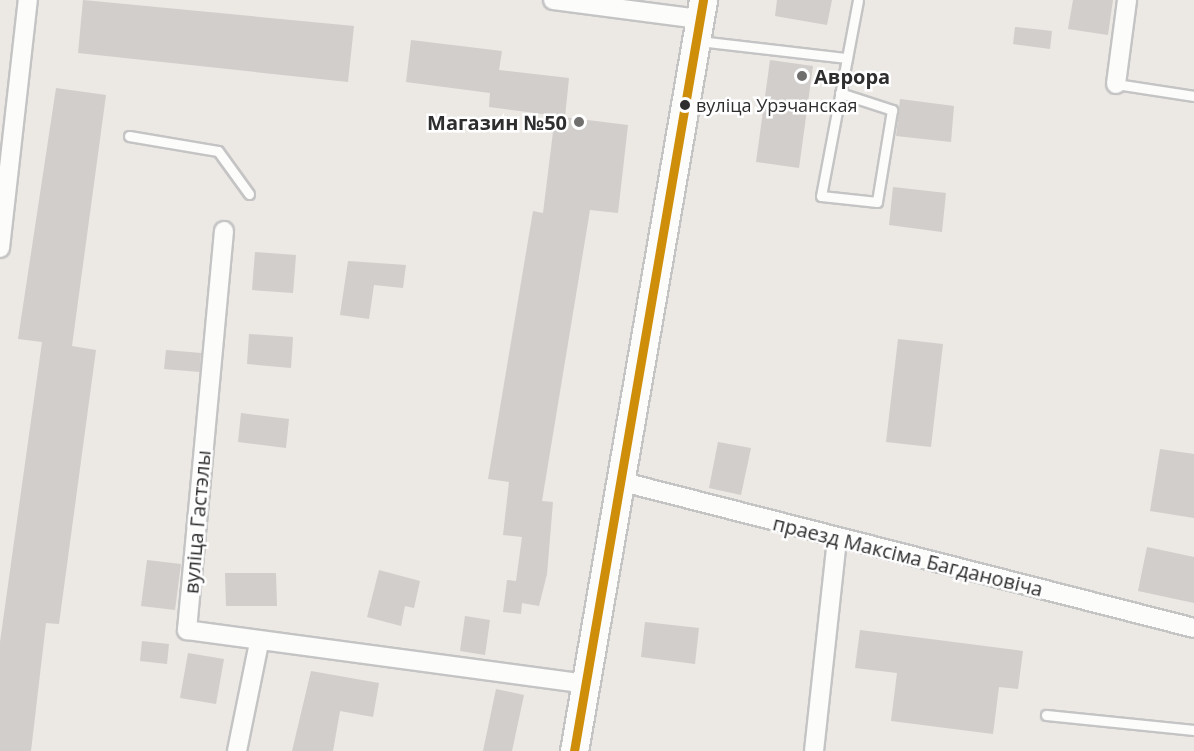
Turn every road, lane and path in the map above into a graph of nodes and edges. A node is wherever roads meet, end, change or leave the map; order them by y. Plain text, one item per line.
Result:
1 (28, 0) edge
2 (553, 0) edge
3 (858, 0) edge
4 (1127, 0) edge
5 (700, 20) edge
6 (847, 58) junction
7 (1116, 84) joint
8 (840, 93) junction
9 (1194, 96) edge
10 (129, 136) dead end
11 (249, 194) dead end
12 (224, 231) dead end
13 (0, 248) edge
14 (623, 482) junction
15 (837, 539) junction
16 (1194, 628) edge
17 (259, 643) junction
18 (586, 684) junction
19 (1046, 715) dead end
20 (1194, 730) edge
21 (237, 751) edge
22 (574, 751) edge
23 (814, 751) edge

1 - 13 street
2 - 5 street
3 - 6 lane
4 - 7 street
5 - 6 lane
5 - 14 main road
6 - 8 lane
7 - 9 lane
8 - 8 lane
10 - 11 lane
12 - 17 street, вуліца Гастэлы
14 - 15 street, праезд Максіма Багдановіча
14 - 18 main road
15 - 16 street, праезд Максіма Багдановіча
15 - 23 street
17 - 18 street
17 - 21 street
18 - 22 main road
19 - 20 lane

